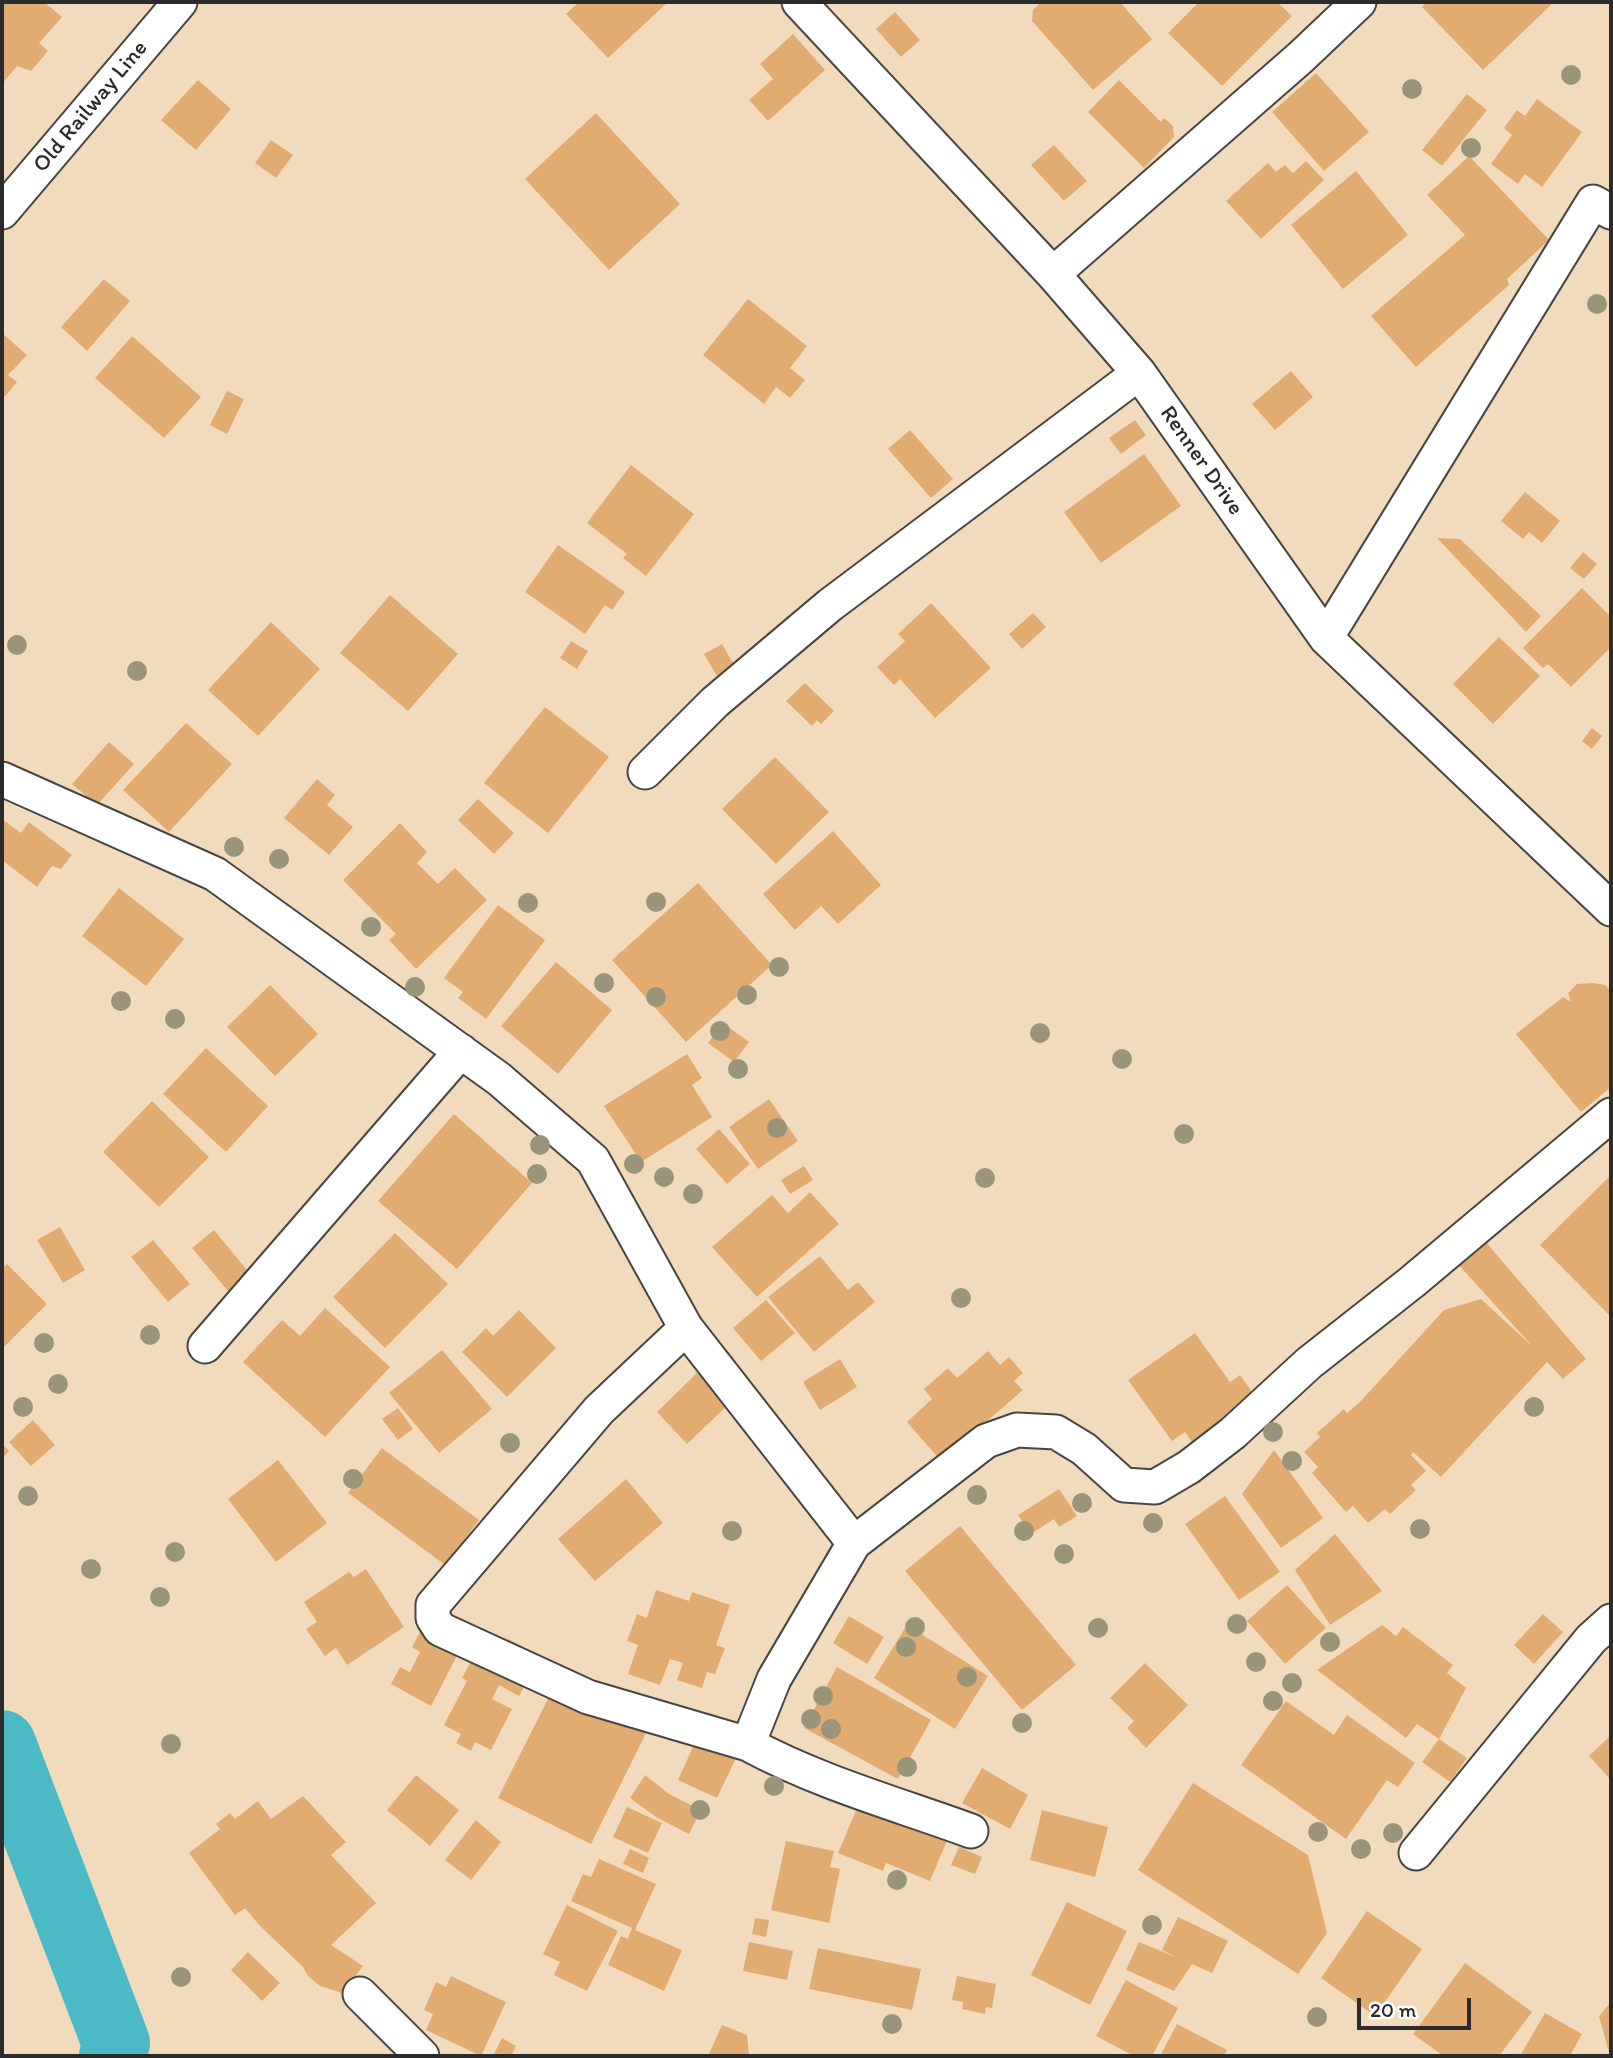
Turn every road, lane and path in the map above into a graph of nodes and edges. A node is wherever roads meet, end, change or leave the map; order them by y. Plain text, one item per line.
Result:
1 (180, 2) edge
2 (799, 2) edge
3 (1359, 2) edge
4 (5, 202) edge
5 (1611, 212) edge
6 (1053, 274) junction
7 (1139, 373) junction
8 (1326, 638) junction
9 (645, 772) dead end
10 (2, 779) edge
11 (1611, 909) edge
12 (461, 1051) junction
13 (1611, 1115) edge
14 (686, 1328) junction
15 (205, 1346) dead end
16 (855, 1543) junction
17 (1611, 1621) edge
18 (748, 1744) junction
19 (971, 1831) dead end
20 (1416, 1853) dead end
21 (360, 1993) dead end
22 (422, 2056) edge

1 - 4 street, Old Railway Line
2 - 6 street, Renner Drive
3 - 6 street
5 - 8 street
6 - 7 street, Renner Drive
7 - 8 street, Renner Drive
7 - 9 street
8 - 11 street, Renner Drive
10 - 12 street
12 - 14 street
12 - 15 street
13 - 16 street
14 - 16 street
14 - 18 street
16 - 18 street
17 - 20 street
18 - 19 street
21 - 22 street

